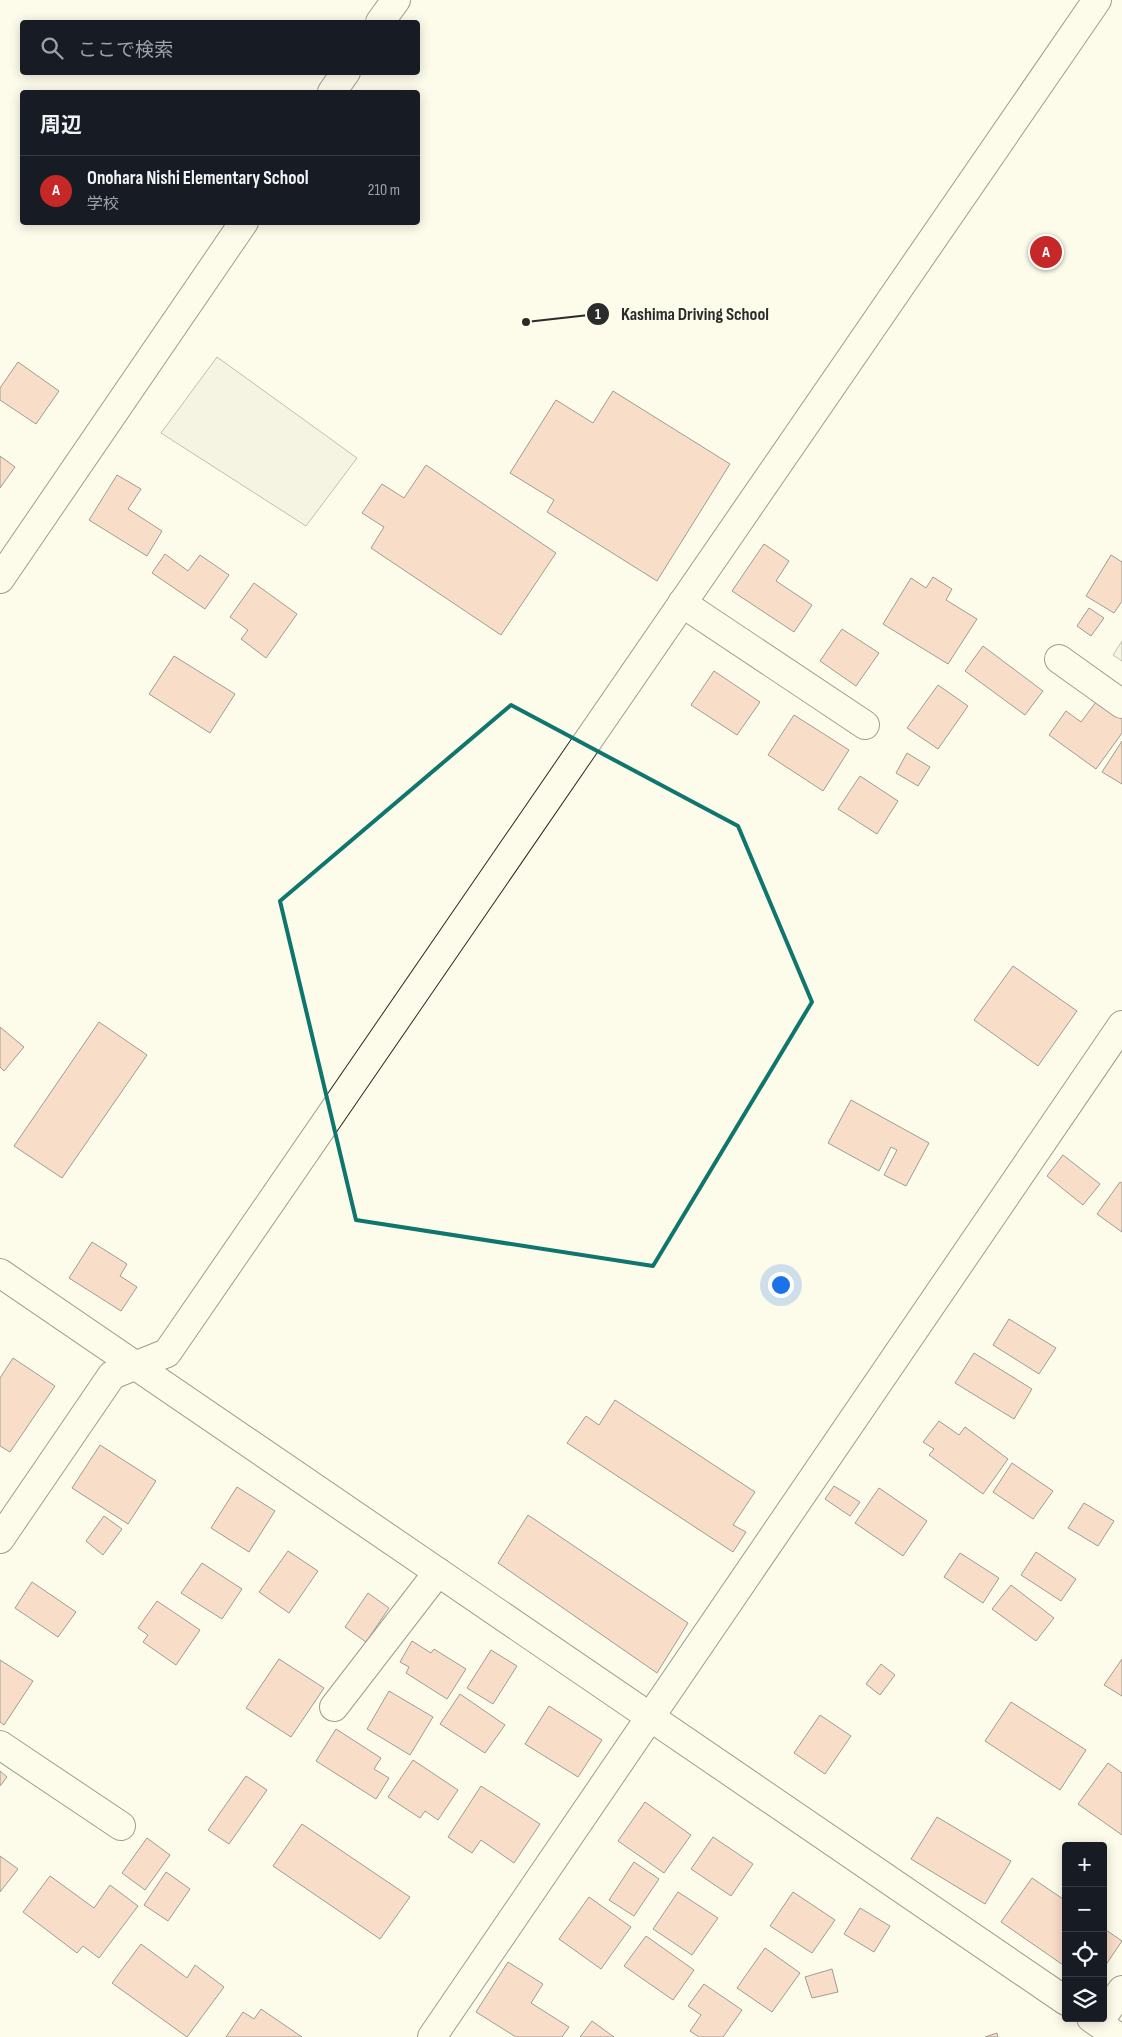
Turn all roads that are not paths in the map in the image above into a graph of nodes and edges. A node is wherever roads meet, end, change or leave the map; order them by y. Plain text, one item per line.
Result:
1 (396, 0) edge
2 (1097, 0) edge
3 (381, 20) edge
4 (344, 75) edge
5 (333, 90) edge
6 (242, 225) edge
7 (0, 579) edge
8 (682, 603) junction
9 (1059, 659) dead end
10 (1122, 704) edge
11 (865, 725) dead end
12 (1122, 1025) edge
13 (0, 1273) edge
14 (134, 1365) junction
15 (0, 1539) edge
16 (438, 1572) junction
17 (334, 1707) dead end
18 (650, 1716) junction
19 (0, 1745) edge
20 (121, 1826) dead end
21 (1122, 1990) edge
22 (1062, 1998) edge
23 (1100, 2025) edge
24 (432, 2037) edge

1 - 3 street
2 - 8 street
4 - 5 street
6 - 7 street
8 - 11 street
8 - 14 street
9 - 10 street
12 - 18 street
13 - 14 street
14 - 15 street
14 - 16 street
16 - 17 street
16 - 18 street
18 - 22 street
18 - 24 street
19 - 20 street
21 - 23 street

